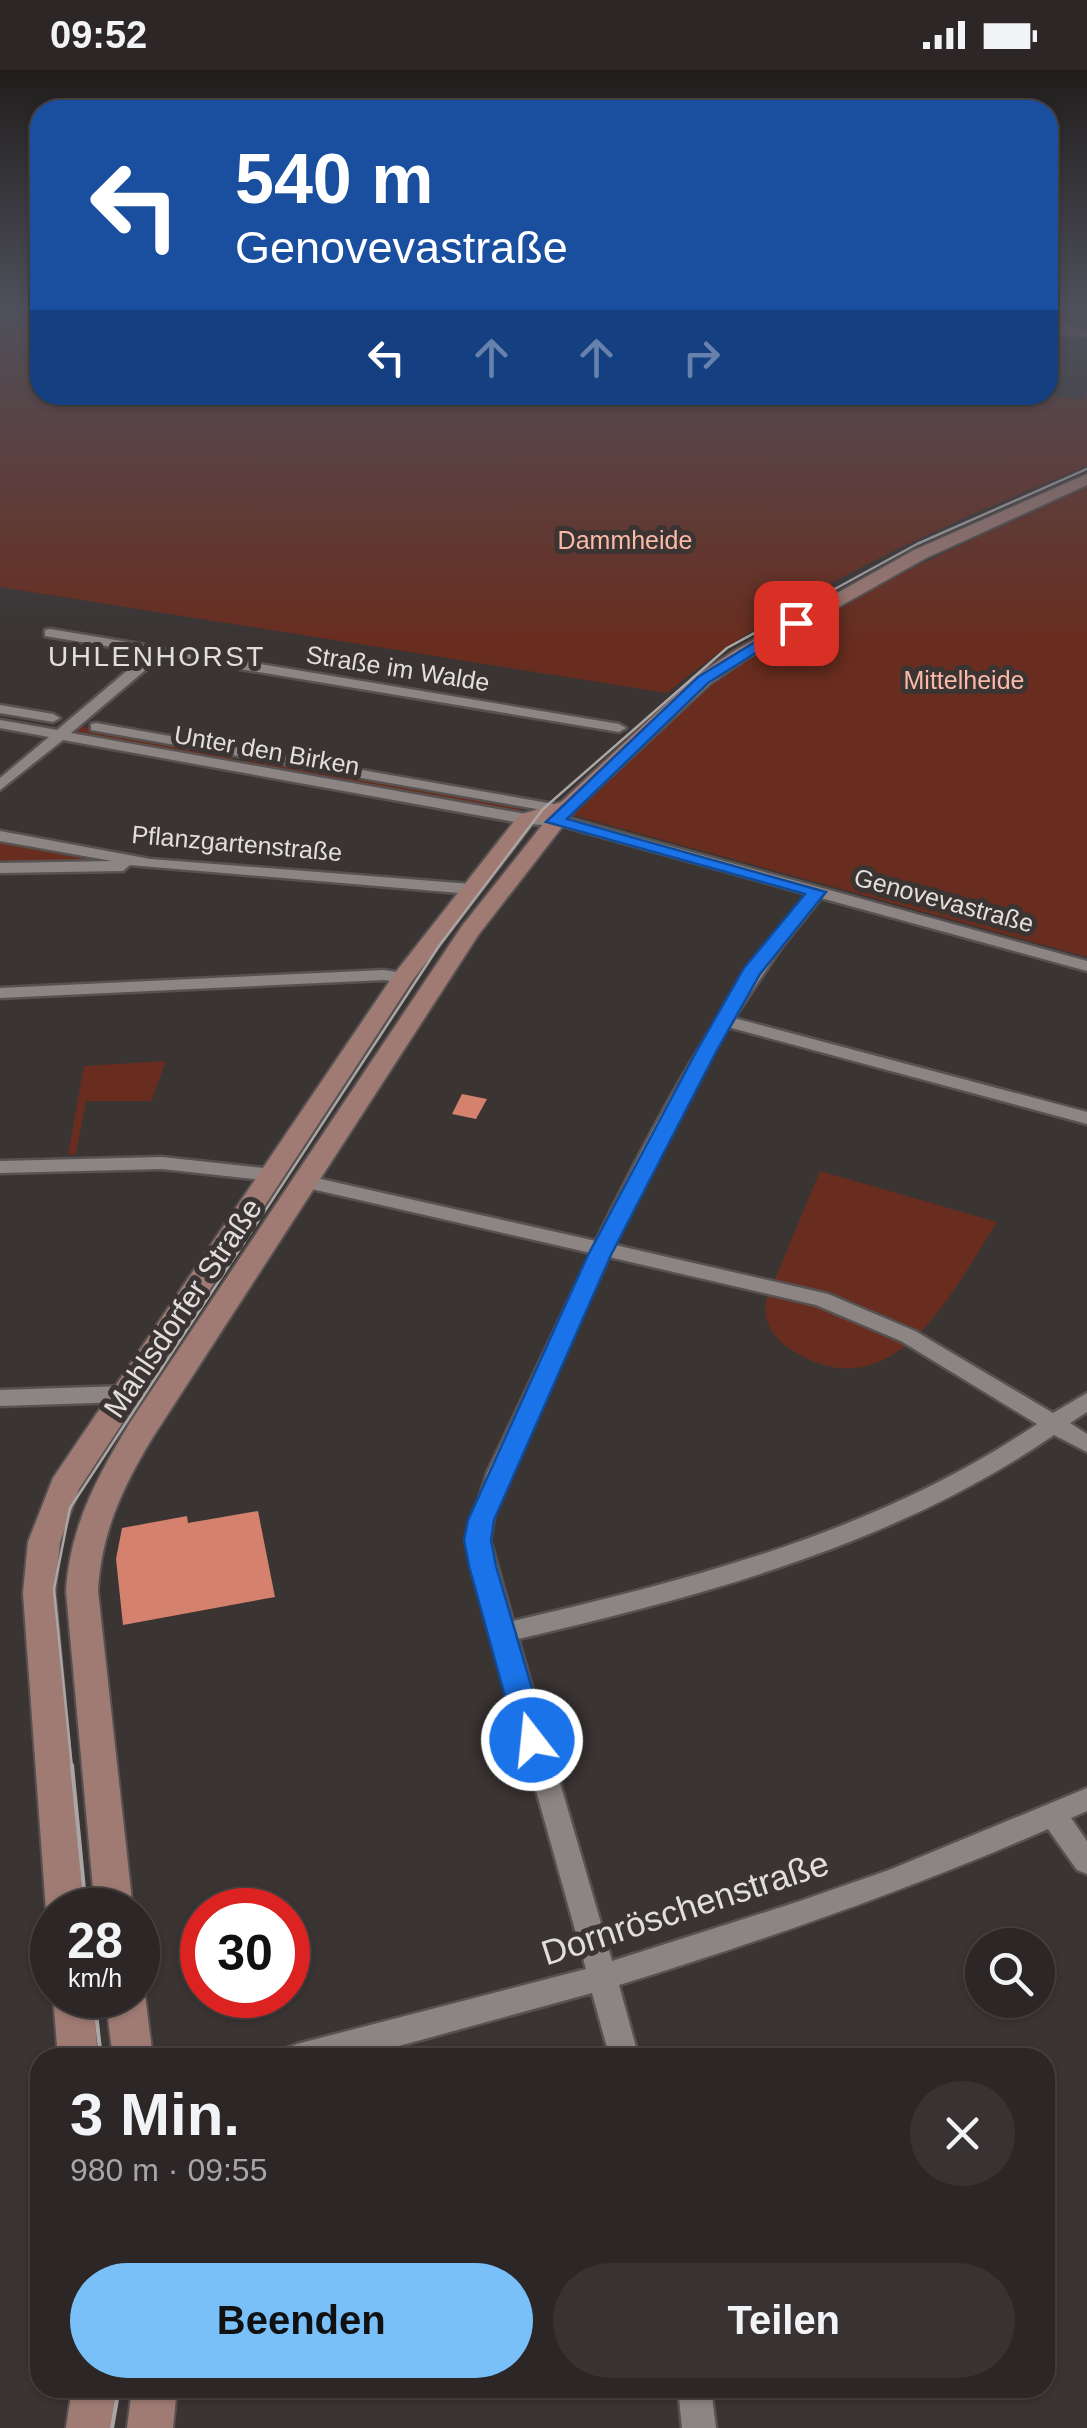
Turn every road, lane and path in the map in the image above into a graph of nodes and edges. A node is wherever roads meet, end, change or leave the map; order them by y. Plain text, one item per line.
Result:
1 (1087, 479) edge
2 (50, 633) dead end
3 (159, 651) junction
4 (0, 709) edge
5 (53, 718) dead end
6 (0, 724) edge
7 (96, 727) dead end
8 (620, 728) dead end
9 (60, 735) junction
10 (0, 786) edge
11 (562, 811) junction
12 (526, 819) junction
13 (0, 836) edge
14 (150, 864) junction
15 (0, 868) edge
16 (471, 889) junction
17 (816, 892) junction
18 (1087, 966) edge
19 (403, 978) junction
20 (0, 993) edge
21 (723, 1020) junction
22 (1087, 1118) edge
23 (0, 1167) edge
24 (288, 1178) junction
25 (603, 1249) junction
26 (125, 1394) junction
27 (0, 1398) edge
28 (1087, 1401) edge
29 (160, 1402) junction
30 (1056, 1424) junction
31 (1087, 1444) edge
32 (502, 1633) junction
33 (1087, 1798) edge
34 (1052, 1815) junction
35 (1087, 1862) edge
36 (63, 1888) edge
37 (112, 1888) edge
38 (602, 1976) junction
39 (75, 2018) edge
40 (128, 2018) edge
41 (77, 2048) edge
42 (132, 2048) edge
43 (338, 2048) edge
44 (622, 2048) edge
45 (94, 2398) edge
46 (154, 2398) edge
47 (696, 2398) edge
48 (89, 2428) edge
49 (150, 2428) edge
50 (699, 2428) edge

1 - 11 main road, Mahlsdorfer Straße
2 - 3 street, Straße im Walde
3 - 8 street, Straße im Walde
3 - 9 street
4 - 5 street
6 - 9 street, Unter den Birken
7 - 11 street, Unter den Birken
9 - 10 street
9 - 12 street, Unter den Birken
11 - 12 main road, Mahlsdorfer Straße
11 - 17 street, Genovevastraße
11 - 24 main road, Mahlsdorfer Straße
12 - 16 main road, Mahlsdorfer Straße
13 - 14 street, Pflanzgartenstraße
14 - 15 street
14 - 16 street, Pflanzgartenstraße
16 - 19 main road, Mahlsdorfer Straße
17 - 18 street, Genovevastraße
17 - 21 street
19 - 20 street
19 - 24 main road, Mahlsdorfer Straße
21 - 22 street
21 - 25 street
23 - 24 street
24 - 25 street
24 - 26 main road, Mahlsdorfer Straße
24 - 29 main road, Mahlsdorfer Straße
25 - 30 street
25 - 32 street
26 - 27 street
26 - 29 main road
26 - 36 main road, Mahlsdorfer Straße
28 - 30 street
29 - 37 main road, Mahlsdorfer Straße
30 - 31 street
30 - 32 street
32 - 38 street
33 - 34 street, Dornröschenstraße
34 - 35 street
34 - 38 street, Dornröschenstraße
38 - 43 street, Dornröschenstraße
38 - 44 street
39 - 41 main road
40 - 42 main road
45 - 48 main road
46 - 49 main road
47 - 50 street

